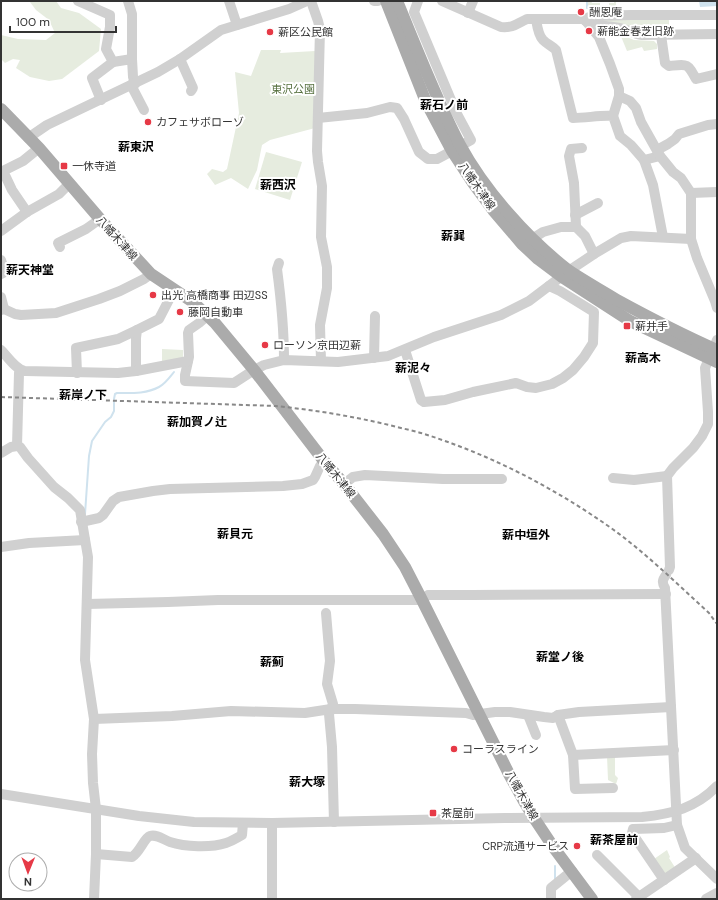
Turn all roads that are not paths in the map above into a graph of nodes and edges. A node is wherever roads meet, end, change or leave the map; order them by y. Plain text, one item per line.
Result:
1 (78, 1) edge
2 (128, 1) edge
3 (229, 1) edge
4 (307, 1) edge
5 (311, 1) edge
6 (374, 1) edge
7 (378, 1) edge
8 (386, 1) edge
9 (397, 1) edge
10 (418, 1) edge
11 (442, 1) edge
12 (473, 1) edge
13 (468, 13) junction
14 (717, 15) edge
15 (536, 18) junction
16 (585, 20) junction
17 (236, 25) junction
18 (717, 34) edge
19 (661, 35) junction
20 (180, 59) junction
21 (132, 60) junction
22 (113, 62) junction
23 (717, 74) edge
24 (133, 85) junction
25 (191, 91) dead end
26 (619, 96) junction
27 (101, 100) junction
28 (1, 109) edge
29 (144, 110) dead end
30 (613, 116) junction
31 (318, 118) junction
32 (717, 124) edge
33 (28, 138) junction
34 (39, 148) junction
35 (456, 148) junction
36 (582, 148) dead end
37 (658, 153) junction
38 (644, 160) junction
39 (69, 184) junction
40 (717, 192) edge
41 (691, 193) junction
42 (598, 203) dead end
43 (27, 212) junction
44 (575, 215) junction
45 (100, 220) junction
46 (576, 227) junction
47 (1, 231) edge
48 (663, 237) junction
49 (532, 239) junction
50 (691, 239) junction
51 (60, 247) dead end
52 (594, 254) junction
53 (1, 260) edge
54 (279, 263) dead end
55 (1, 274) edge
56 (151, 274) junction
57 (566, 274) junction
58 (549, 286) junction
59 (174, 290) junction
60 (1, 297) edge
61 (717, 308) edge
62 (3, 310) edge
63 (207, 316) junction
64 (375, 316) dead end
65 (137, 330) junction
66 (1, 350) edge
67 (405, 350) junction
68 (715, 352) edge
69 (374, 358) junction
70 (284, 360) junction
71 (188, 361) junction
72 (321, 361) junction
73 (254, 370) junction
74 (21, 371) junction
75 (136, 371) junction
76 (77, 372) junction
77 (713, 423) edge
78 (17, 446) junction
79 (1, 453) edge
80 (324, 461) junction
81 (667, 476) junction
82 (614, 478) dead end
83 (502, 479) dead end
84 (344, 484) junction
85 (84, 522) junction
86 (85, 540) junction
87 (1, 547) edge
88 (666, 594) junction
89 (422, 600) junction
90 (89, 604) junction
91 (326, 612) dead end
92 (671, 707) junction
93 (331, 710) junction
94 (479, 714) junction
95 (528, 715) junction
96 (558, 715) junction
97 (97, 718) junction
98 (532, 732) dead end
99 (674, 750) junction
100 (572, 755) junction
101 (717, 786) edge
102 (613, 788) dead end
103 (1, 794) edge
104 (96, 809) junction
105 (676, 812) junction
106 (534, 818) junction
107 (334, 822) junction
108 (243, 823) junction
109 (272, 823) junction
110 (677, 825) junction
111 (99, 854) junction
112 (597, 854) dead end
113 (696, 858) junction
114 (572, 872) junction
115 (717, 879) edge
116 (664, 880) junction
117 (717, 893) edge
118 (637, 898) edge
119 (94, 899) edge
120 (272, 899) edge
121 (550, 899) edge
122 (592, 899) edge
123 (706, 899) edge

1 - 22 street
2 - 21 street
3 - 17 street
4 - 17 street
5 - 31 street
6 - 7 street
8 - 35 main road, 八幡木津線
9 - 35 main road, 八幡木津線
10 - 35 street
11 - 13 street
12 - 13 street
13 - 15 street
14 - 16 street
15 - 16 street
15 - 30 street
16 - 19 street
16 - 26 street
17 - 20 street
18 - 19 street
19 - 23 street
20 - 24 street
20 - 25 street
21 - 22 street
21 - 24 street
22 - 27 street
24 - 27 street
24 - 29 street
26 - 30 street
26 - 37 street
27 - 33 street
28 - 33 main road, 八幡木津線
30 - 38 street
31 - 35 street
31 - 72 street
32 - 37 street
33 - 34 main road, 八幡木津線
34 - 39 main road, 八幡木津線
34 - 43 street
35 - 49 main road, 八幡木津線
35 - 57 main road, 八幡木津線
36 - 44 street
37 - 38 street
37 - 41 street
38 - 48 street
39 - 43 street
39 - 45 main road, 八幡木津線
40 - 41 street
41 - 50 street
42 - 44 street
43 - 47 street
44 - 46 street
45 - 51 street
45 - 56 main road, 八幡木津線
46 - 49 street
46 - 52 street
48 - 50 street
48 - 52 street
49 - 57 main road, 八幡木津線
50 - 61 street
52 - 57 street
53 - 55 street
54 - 70 street
56 - 59 main road, 八幡木津線
56 - 62 street
57 - 58 street
57 - 68 main road, 八幡木津線
58 - 67 street
58 - 67 street
59 - 63 main road, 八幡木津線
59 - 65 street
60 - 62 street
63 - 71 street
63 - 73 main road, 八幡木津線
64 - 69 street
65 - 75 street
65 - 76 street
66 - 74 street
67 - 69 street
68 - 77 street
69 - 72 street
70 - 72 street
70 - 73 street
71 - 73 street
71 - 75 street
73 - 80 main road, 八幡木津線
74 - 76 street
74 - 78 street
75 - 76 street
77 - 81 street
78 - 79 street
78 - 85 street
80 - 84 main road, 八幡木津線
80 - 85 street
81 - 82 street
81 - 88 street
83 - 84 street
84 - 89 main road, 八幡木津線
85 - 86 street
86 - 87 street
86 - 90 street
88 - 89 street
88 - 92 street
89 - 90 street
89 - 94 main road, 八幡木津線
90 - 97 street
91 - 93 street
92 - 96 street
92 - 99 street
93 - 94 street
93 - 97 street
93 - 107 street
94 - 95 street
94 - 106 main road, 八幡木津線
95 - 96 street
95 - 98 street
96 - 100 street
97 - 104 street
99 - 100 street
99 - 105 street
100 - 102 street
101 - 105 street
103 - 104 street
104 - 108 street
104 - 111 street
105 - 106 street
105 - 110 street
106 - 107 street
106 - 114 main road, 八幡木津線
107 - 109 street
108 - 109 street
108 - 111 street
109 - 120 street
110 - 113 street
110 - 116 street
111 - 119 street
112 - 118 street
113 - 115 street
113 - 116 street
114 - 121 street
114 - 122 main road, 八幡木津線
116 - 118 street
117 - 123 street

